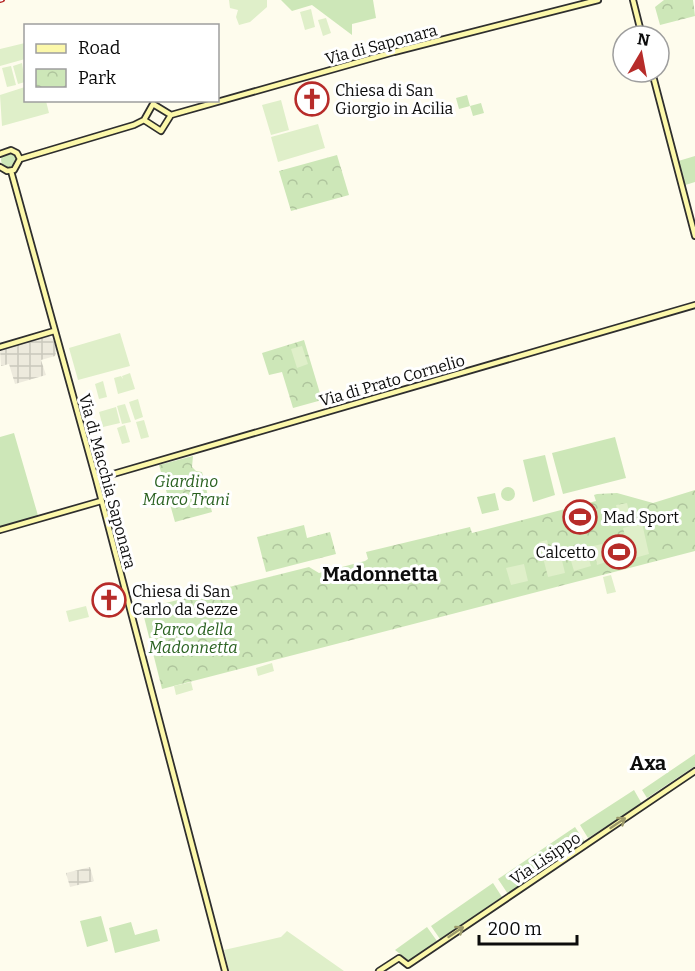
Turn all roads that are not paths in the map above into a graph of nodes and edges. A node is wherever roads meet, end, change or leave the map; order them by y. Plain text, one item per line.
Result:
1 (598, 0) edge
2 (633, 0) edge
3 (639, 24) edge
4 (655, 84) edge
5 (219, 101) edge
6 (217, 102) edge
7 (171, 115) junction
8 (144, 120) junction
9 (0, 154) edge
10 (20, 159) junction
11 (0, 167) edge
12 (11, 171) junction
13 (695, 236) edge
14 (695, 305) edge
15 (54, 331) junction
16 (45, 334) junction
17 (57, 339) junction
18 (0, 346) edge
19 (96, 478) junction
20 (101, 501) junction
21 (0, 530) edge
22 (695, 771) edge
23 (225, 971) edge
24 (379, 971) edge

1 - 5 street, Via di Saponara
2 - 3 street
4 - 13 street
6 - 7 street, Via di Saponara
7 - 8 street
7 - 8 street
8 - 10 street
9 - 10 street
10 - 12 street
11 - 12 street
12 - 15 street, Via di Macchia Saponara
14 - 19 street, Via di Prato Cornelio
15 - 16 street
15 - 17 street, Via di Macchia Saponara
16 - 17 street
16 - 18 street
17 - 19 street, Via di Macchia Saponara
19 - 20 street, Via di Macchia Saponara
20 - 21 street
20 - 23 street, Via di Macchia Saponara
24 -> 22 street, Via Lisippo

